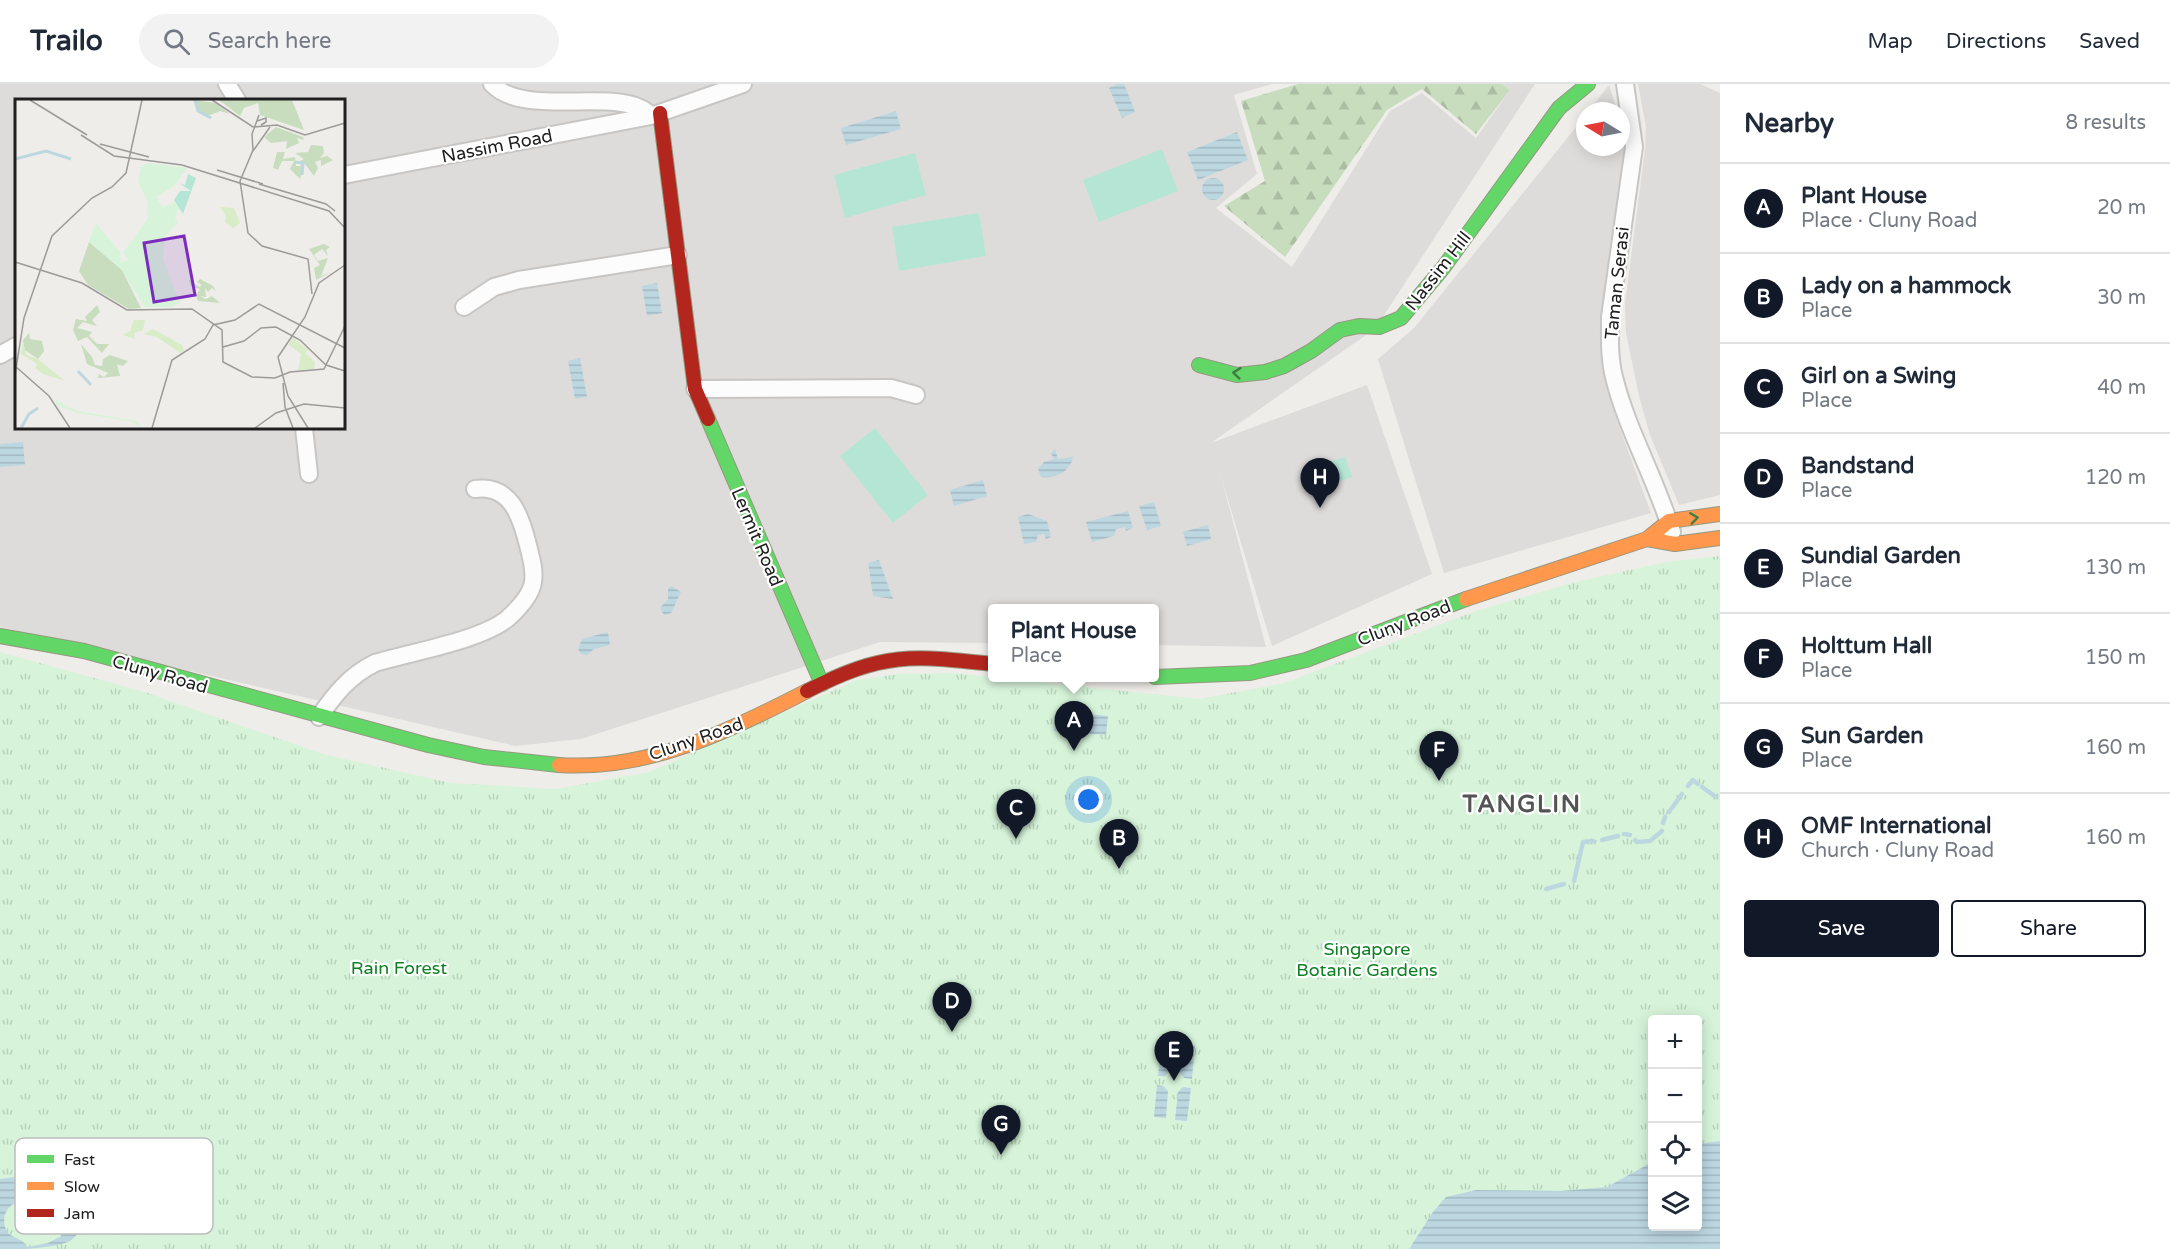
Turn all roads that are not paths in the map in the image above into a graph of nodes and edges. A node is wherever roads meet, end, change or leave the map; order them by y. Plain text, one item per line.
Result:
1 (227, 84) edge
2 (492, 84) edge
3 (743, 84) edge
4 (1588, 84) edge
5 (1625, 84) edge
6 (236, 99) edge
7 (656, 114) junction
8 (345, 175) edge
9 (678, 255) junction
10 (464, 307) dead end
11 (15, 347) edge
12 (0, 355) edge
13 (1199, 365) dead end
14 (695, 389) junction
15 (916, 395) dead end
16 (304, 429) edge
17 (309, 474) dead end
18 (475, 489) dead end
19 (1720, 514) edge
20 (1669, 521) junction
21 (1720, 538) edge
22 (1647, 539) junction
23 (1675, 544) junction
24 (0, 636) edge
25 (988, 664) edge
26 (1159, 677) edge
27 (822, 684) junction
28 (319, 717) junction

1 - 6 street
2 - 7 street, Nassim Road
3 - 7 street, Nassim Road
4 -> 13 street, Nassim Hill
5 - 20 street, Taman Serasi
7 - 8 street, Nassim Road
7 - 9 street, Lermit Road
9 - 10 street
9 - 14 street, Lermit Road
11 - 12 street
14 - 15 street
14 - 27 street, Lermit Road
16 - 17 street
18 - 28 street
20 -> 19 street
20 - 22 street, Cluny Road
20 - 23 street, Taman Serasi
21 - 23 street, Cluny Road
22 - 23 street, Cluny Road
22 - 26 street, Cluny Road
24 - 28 street, Cluny Road
25 - 27 street, Cluny Road
27 - 28 street, Cluny Road

